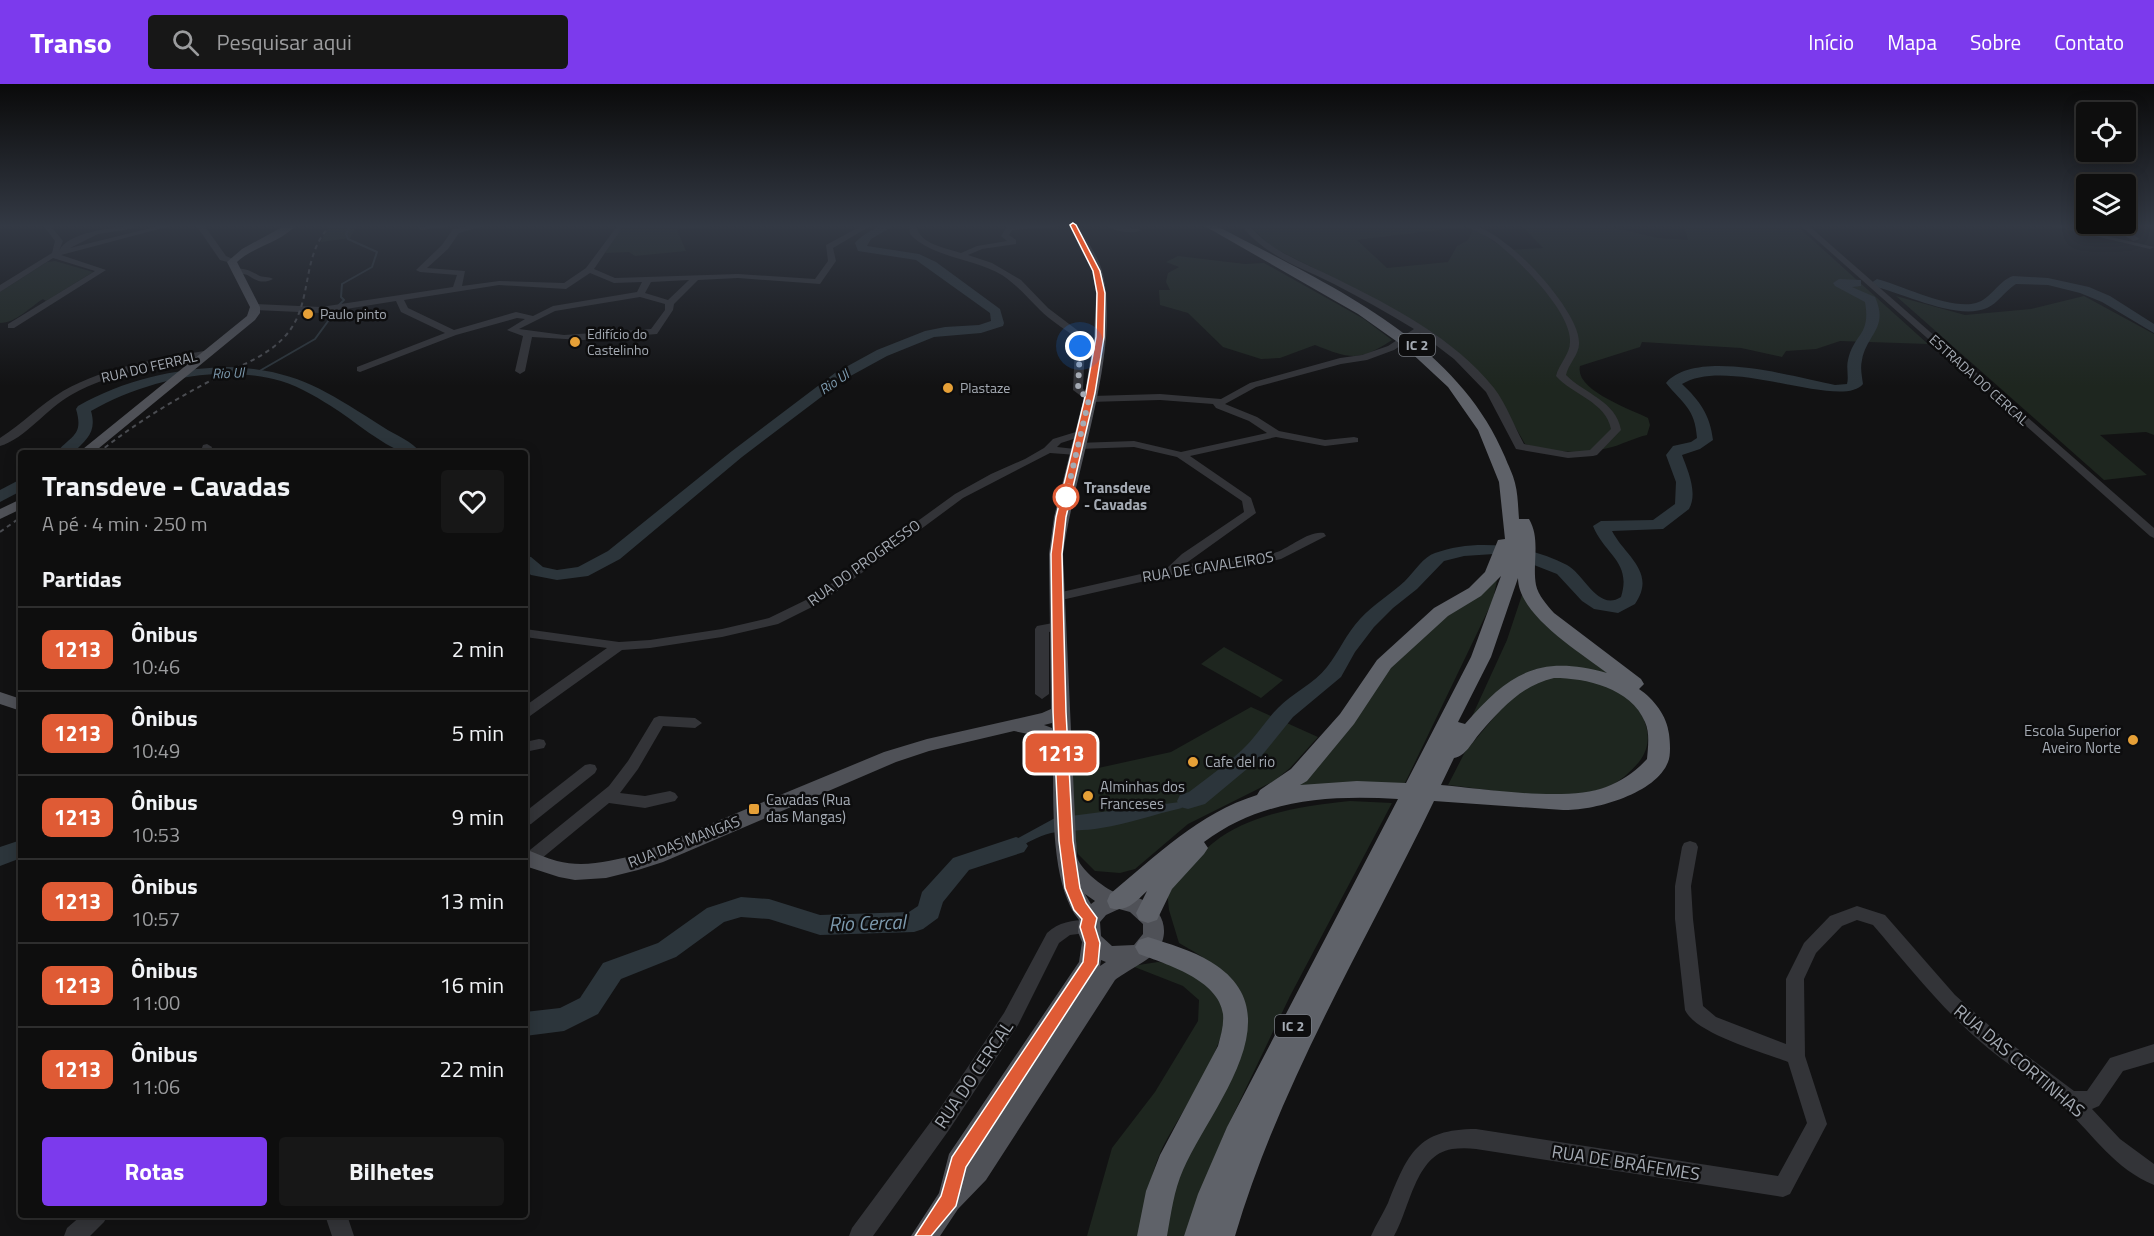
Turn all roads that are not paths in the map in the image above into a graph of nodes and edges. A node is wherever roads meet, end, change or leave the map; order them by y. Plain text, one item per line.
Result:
1 (16, 279) edge
2 (88, 279) edge
3 (240, 279) edge
4 (257, 279) edge
5 (269, 279) dead end
6 (460, 279) edge
7 (578, 279) edge
8 (611, 279) edge
9 (694, 279) junction
10 (698, 279) edge
11 (775, 279) edge
12 (820, 279) edge
13 (1012, 279) edge
14 (1098, 279) edge
15 (1304, 279) edge
16 (1310, 279) edge
17 (1331, 279) edge
18 (1534, 279) edge
19 (1865, 279) edge
20 (647, 281) junction
21 (457, 288) junction
22 (0, 289) edge
23 (642, 294) junction
24 (399, 297) junction
25 (670, 303) junction
26 (255, 307) junction
27 (532, 318) junction
28 (11, 326) dead end
29 (1418, 330) junction
30 (453, 333) junction
31 (528, 335) junction
32 (209, 353) junction
33 (360, 369) dead end
34 (520, 371) dead end
35 (1089, 399) junction
36 (1216, 402) junction
37 (1276, 434) junction
38 (1354, 440) dead end
39 (0, 443) edge
40 (1078, 444) junction
41 (89, 450) edge
42 (1048, 450) junction
43 (1181, 455) junction
44 (18, 505) edge
45 (0, 515) edge
46 (2154, 534) edge
47 (1320, 536) dead end
48 (1515, 555) junction
49 (1171, 571) junction
50 (1057, 597) junction
51 (1058, 626) junction
52 (528, 633) edge
53 (619, 646) junction
54 (1042, 694) dead end
55 (0, 698) edge
56 (18, 704) edge
57 (528, 711) edge
58 (1060, 712) junction
59 (695, 723) dead end
60 (1011, 727) junction
61 (1061, 740) junction
62 (590, 769) dead end
63 (1435, 770) junction
64 (606, 797) junction
65 (670, 797) dead end
66 (1250, 806) junction
67 (528, 818) edge
68 (1409, 821) junction
69 (1690, 847) dead end
70 (528, 857) edge
71 (528, 858) edge
72 (1070, 864) junction
73 (1115, 902) junction
74 (1148, 913) junction
75 (1090, 929) junction
76 (1139, 952) junction
77 (2154, 1053) edge
78 (1796, 1056) junction
79 (2071, 1100) junction
80 (2154, 1175) edge
81 (949, 1200) junction
82 (94, 1218) edge
83 (337, 1218) edge
84 (1390, 1233) edge
85 (75, 1236) edge
86 (343, 1236) edge
87 (860, 1236) edge
88 (924, 1236) edge
89 (1152, 1236) edge
90 (1199, 1236) edge
91 (1220, 1236) edge

1 - 22 street
2 - 28 street
3 - 26 main road
4 - 5 street
6 - 21 street
7 - 21 street
8 - 20 street
9 - 10 street
9 - 20 street
9 - 25 street
11 - 12 street
13 - 35 street
14 - 35 main road
15 - 48 highway, IC 2
16 - 48 highway, IC 2
17 - 29 street
18 - 29 street
19 - 46 street, ESTRADA DO CERCAL
20 - 23 street
21 - 24 street
23 - 25 street
23 - 27 street
24 - 26 street
24 - 30 street
25 - 31 street
26 - 32 main road
27 - 30 street
27 - 31 street
29 - 36 street
30 - 33 street
31 - 34 street
32 - 39 street, RUA DO FERRAL
32 - 41 main road
35 - 36 street
35 - 40 main road
36 - 37 street
37 - 38 street
37 - 43 street
40 - 42 street
40 - 42 street, RUA DO PROGRESSO
40 - 43 street
40 - 50 main road
42 - 53 street, RUA DO PROGRESSO
43 - 49 street
44 - 45 main road
47 - 49 street, RUA DE CAVALEIROS
48 - 63 highway, IC 2
48 - 66 highway
48 - 74 highway
49 - 50 street, RUA DE CAVALEIROS
50 - 51 main road
51 - 54 street
51 - 58 main road
52 - 53 street, RUA DO PROGRESSO
53 - 57 street
55 - 56 main road
58 - 60 main road, RUA DAS MANGAS
58 - 61 main road
59 - 64 street
60 - 61 main road, RUA DAS MANGAS
60 - 71 main road, RUA DAS MANGAS
61 - 72 main road
62 - 67 street
63 - 66 highway
63 - 68 highway
64 - 65 street
64 - 70 street
66 - 73 highway
68 - 90 highway, IC 2
68 - 91 highway, IC 2
69 - 78 street
72 - 73 main road
72 - 75 main road
73 - 74 main road
73 - 75 main road
74 - 76 main road
75 - 76 main road
75 - 81 main road
75 - 87 street, RUA DO CERCAL
76 - 81 main road
76 - 89 highway
77 - 79 street
78 - 79 street, RUA DAS CORTINHAS
78 - 84 street, RUA DE BRÁFEMES
79 - 80 street, RUA DAS CORTINHAS
81 - 88 main road
82 - 85 street
83 - 86 street

